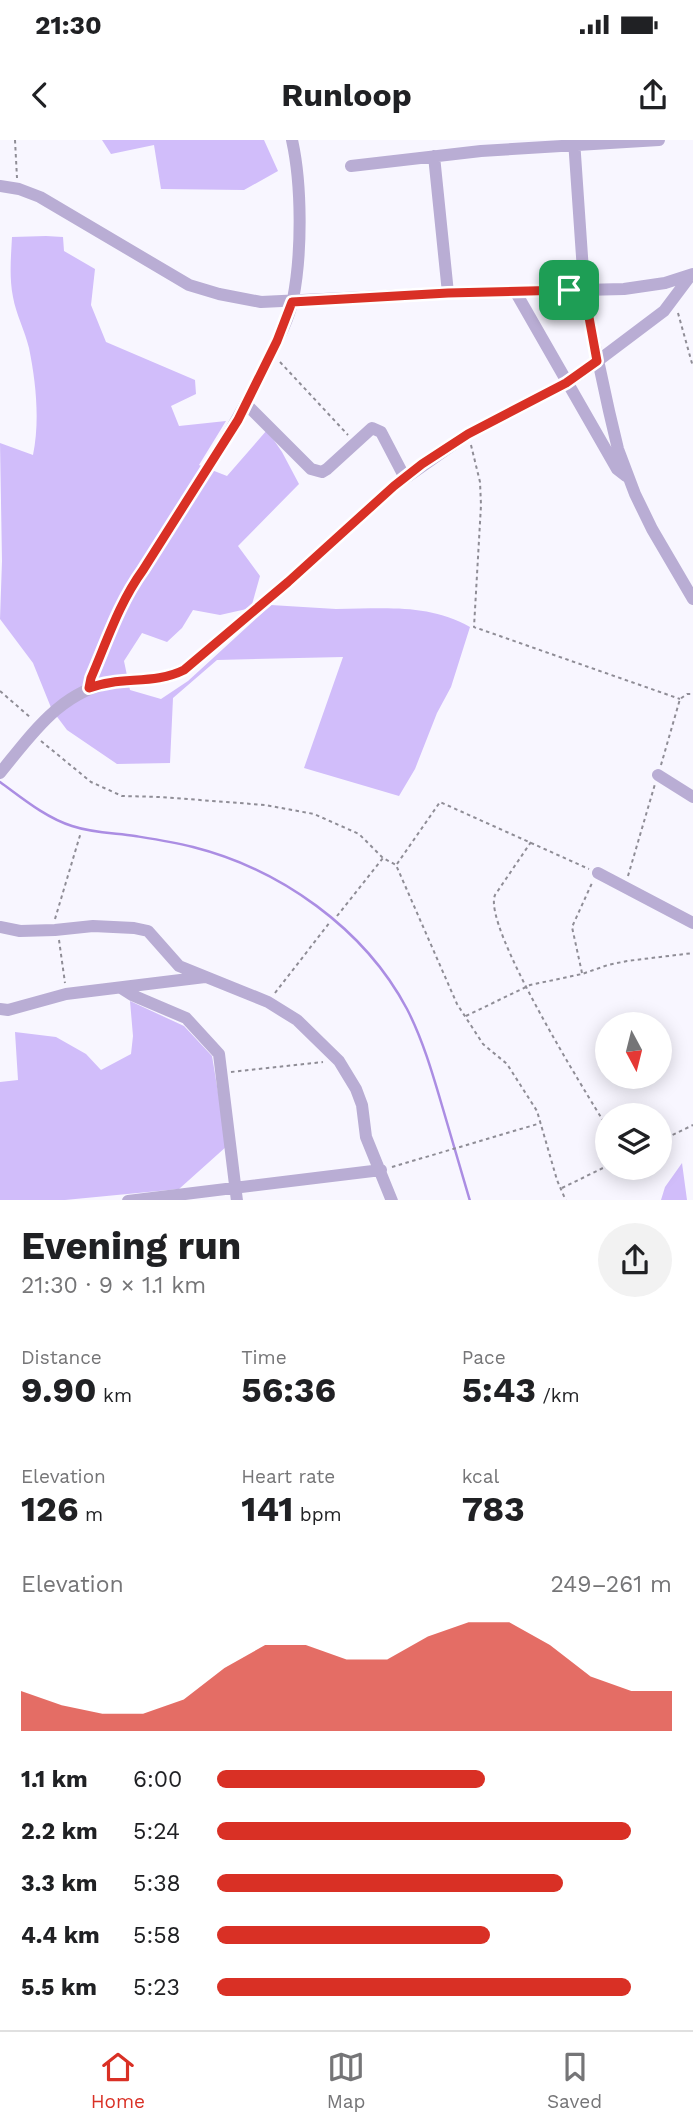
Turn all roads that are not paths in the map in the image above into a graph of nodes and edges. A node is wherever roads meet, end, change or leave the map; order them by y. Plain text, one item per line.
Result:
1 (292, 140) edge
2 (660, 140) edge
3 (574, 142) edge
4 (479, 145) edge
5 (434, 156) junction
6 (351, 166) dead end
7 (0, 186) edge
8 (692, 275) edge
9 (584, 290) junction
10 (515, 291) junction
11 (448, 293) junction
12 (292, 302) junction
13 (597, 361) junction
14 (566, 383) junction
15 (246, 404) junction
16 (628, 477) junction
17 (405, 478) junction
18 (693, 599) edge
19 (89, 688) junction
20 (0, 773) edge
21 (658, 775) dead end
22 (693, 797) edge
23 (598, 873) road end
24 (693, 923) edge
25 (0, 927) edge
26 (205, 977) junction
27 (121, 988) junction
28 (0, 1009) edge
29 (381, 1170) junction
30 (235, 1186) junction
31 (128, 1200) edge
32 (237, 1200) edge
33 (392, 1200) edge

1 - 12 street
2 - 3 street
3 - 4 street
3 - 9 street
4 - 5 street
5 - 6 street
5 - 11 street
7 - 12 street
8 - 9 street
8 - 13 street
9 - 10 street
9 - 13 street
10 - 11 street
10 - 14 street
11 - 12 street
12 - 15 street
13 - 14 street
13 - 16 street
14 - 16 street
14 - 17 street
15 - 17 street
15 - 19 street
16 - 18 street
17 - 19 street
19 - 20 street
21 - 22 street
23 - 24 street
25 - 26 street
26 - 27 street
26 - 29 street
27 - 28 street
27 - 30 street
29 - 30 street
29 - 33 street
30 - 31 street
30 - 32 street

